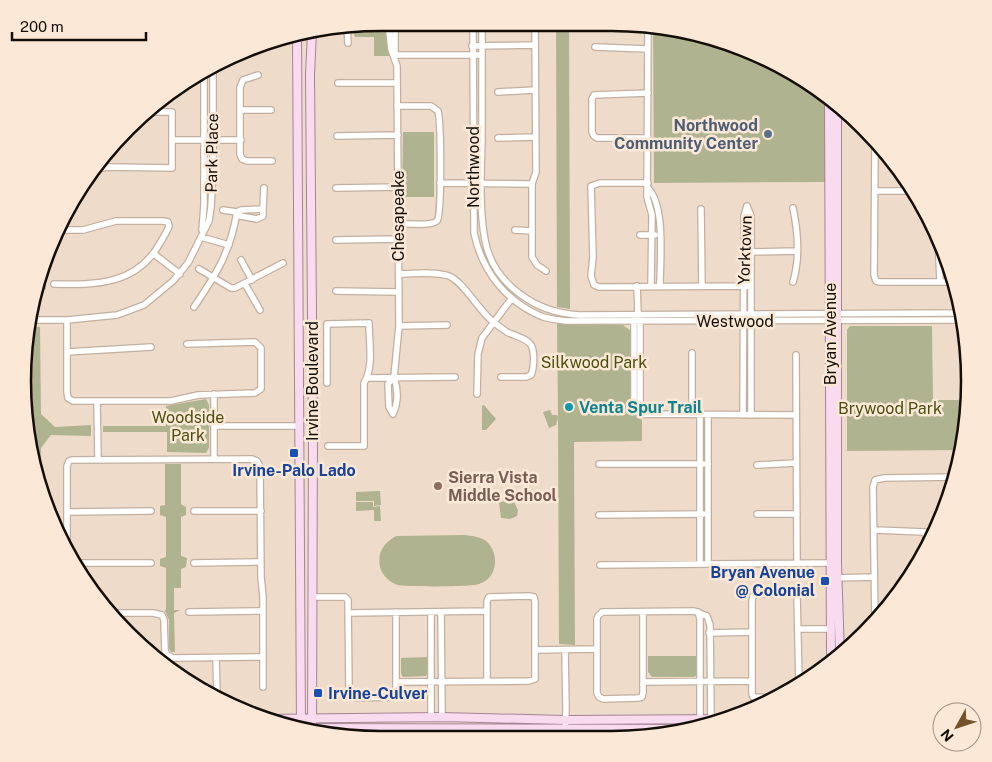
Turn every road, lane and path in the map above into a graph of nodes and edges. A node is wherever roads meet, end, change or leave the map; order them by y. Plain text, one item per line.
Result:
1 (389, 31) edge
2 (395, 31) edge
3 (472, 31) edge
4 (482, 31) edge
5 (535, 31) edge
6 (348, 33) edge
7 (648, 33) edge
8 (312, 38) edge
9 (297, 41) edge
10 (348, 43) dead end
11 (535, 45) junction
12 (472, 46) junction
13 (482, 46) junction
14 (595, 47) dead end
15 (648, 49) junction
16 (395, 55) junction
17 (472, 55) junction
18 (482, 55) junction
19 (213, 74) edge
20 (258, 75) dead end
21 (204, 79) edge
22 (338, 83) dead end
23 (397, 83) junction
24 (535, 90) junction
25 (498, 92) dead end
26 (648, 93) junction
27 (397, 106) junction
28 (829, 108) edge
29 (241, 110) junction
30 (271, 110) dead end
31 (158, 112) edge
32 (837, 114) edge
33 (398, 135) junction
34 (336, 136) dead end
35 (535, 137) junction
36 (498, 138) dead end
37 (648, 138) junction
38 (173, 140) junction
39 (204, 140) junction
40 (213, 140) junction
41 (241, 140) junction
42 (874, 150) edge
43 (272, 162) dead end
44 (104, 168) edge
45 (440, 183) junction
46 (473, 183) junction
47 (481, 183) junction
48 (532, 184) junction
49 (648, 185) junction
50 (264, 188) dead end
51 (336, 188) dead end
52 (398, 188) junction
53 (875, 191) junction
54 (905, 191) edge
55 (793, 208) dead end
56 (263, 209) junction
57 (701, 209) dead end
58 (223, 210) dead end
59 (237, 212) junction
60 (398, 223) junction
61 (65, 230) edge
62 (515, 230) dead end
63 (532, 231) junction
64 (640, 235) dead end
65 (652, 235) junction
66 (660, 235) junction
67 (201, 237) junction
68 (398, 239) junction
69 (336, 240) dead end
70 (229, 245) junction
71 (797, 251) junction
72 (743, 252) junction
73 (751, 252) junction
74 (154, 254) junction
75 (241, 260) dead end
76 (939, 261) edge
77 (283, 264) dead end
78 (199, 269) dead end
79 (546, 271) dead end
80 (180, 274) junction
81 (398, 274) junction
82 (213, 278) junction
83 (252, 280) junction
84 (940, 281) junction
85 (946, 281) edge
86 (793, 282) dead end
87 (54, 284) dead end
88 (245, 284) junction
89 (637, 286) junction
90 (651, 286) junction
91 (660, 286) junction
92 (702, 286) junction
93 (743, 286) junction
94 (751, 286) junction
95 (336, 291) dead end
96 (399, 292) junction
97 (516, 292) joint
98 (512, 298) junction
99 (194, 307) dead end
100 (260, 310) dead end
101 (954, 313) edge
102 (638, 314) junction
103 (743, 314) junction
104 (752, 314) junction
105 (833, 317) junction
106 (37, 320) edge
107 (67, 320) junction
108 (955, 320) edge
109 (638, 321) junction
110 (743, 321) junction
111 (752, 321) junction
112 (493, 322) junction
113 (447, 325) dead end
114 (399, 326) junction
115 (187, 344) dead end
116 (151, 347) dead end
117 (66, 352) junction
118 (692, 353) dead end
119 (796, 355) dead end
120 (394, 377) junction
121 (455, 377) dead end
122 (500, 377) dead end
123 (367, 378) junction
124 (327, 384) dead end
125 (214, 394) junction
126 (477, 394) dead end
127 (97, 401) junction
128 (796, 414) junction
129 (692, 415) junction
130 (700, 415) junction
131 (708, 415) junction
132 (743, 415) junction
133 (751, 415) junction
134 (214, 426) junction
135 (298, 426) junction
136 (328, 446) dead end
137 (214, 458) junction
138 (98, 459) junction
139 (599, 464) dead end
140 (700, 464) junction
141 (708, 464) junction
142 (796, 464) junction
143 (757, 465) dead end
144 (947, 478) edge
145 (151, 511) dead end
146 (194, 511) dead end
147 (261, 511) junction
148 (67, 512) junction
149 (700, 514) junction
150 (708, 514) junction
151 (757, 514) dead end
152 (797, 514) junction
153 (599, 515) dead end
154 (875, 530) junction
155 (925, 535) edge
156 (67, 536) edge
157 (260, 562) junction
158 (82, 563) edge
159 (151, 563) dead end
160 (194, 563) dead end
161 (797, 563) junction
162 (834, 563) junction
163 (700, 564) junction
164 (708, 564) junction
165 (600, 565) dead end
166 (874, 577) junction
167 (834, 578) junction
168 (313, 596) junction
169 (264, 611) junction
170 (487, 611) junction
171 (189, 612) dead end
172 (396, 612) junction
173 (431, 612) junction
174 (441, 612) junction
175 (643, 612) junction
176 (698, 612) junction
177 (874, 612) edge
178 (119, 613) edge
179 (349, 613) junction
180 (798, 628) junction
181 (831, 629) junction
182 (752, 632) junction
183 (700, 633) junction
184 (710, 633) junction
185 (839, 646) edge
186 (596, 649) junction
187 (536, 650) junction
188 (565, 650) junction
189 (831, 653) edge
190 (264, 657) junction
191 (216, 658) junction
192 (798, 676) edge
193 (487, 681) junction
194 (700, 681) junction
195 (710, 681) junction
196 (752, 681) junction
197 (396, 682) junction
198 (431, 682) junction
199 (441, 682) junction
200 (643, 682) junction
201 (264, 687) dead end
202 (216, 690) edge
203 (760, 697) edge
204 (711, 716) edge
205 (431, 717) junction
206 (442, 717) junction
207 (288, 718) edge
208 (301, 718) junction
209 (312, 718) junction
210 (700, 719) joint
211 (301, 721) edge
212 (312, 724) edge
213 (565, 728) edge
214 (649, 729) edge
215 (354, 730) edge

1 - 16 street, Chesapeake
2 - 16 street, Chesapeake
3 - 12 street, Northwood
4 - 13 street, Northwood
5 - 11 street
6 - 10 street
7 - 15 street
8 - 168 main road, Irvine Boulevard
9 - 135 main road, Irvine Boulevard
11 - 13 street
11 - 24 street
12 - 13 street
12 - 17 street, Northwood
13 - 18 street, Northwood
14 - 15 street
15 - 26 street
16 - 17 street
16 - 23 street, Chesapeake
17 - 18 street
17 - 46 street, Northwood
18 - 47 street, Northwood
19 - 40 street, Park Place
20 - 29 street
21 - 39 street, Park Place
22 - 23 street
23 - 27 street, Chesapeake
24 - 25 street
24 - 35 street
26 - 37 street
26 - 37 street
27 - 33 street, Chesapeake
27 - 45 street
28 - 105 main road, Bryan Avenue
29 - 30 street
29 - 41 street
31 - 38 street
32 - 105 main road, Bryan Avenue
33 - 34 street
33 - 52 street, Chesapeake
35 - 36 street
35 - 48 street
37 - 49 street
38 - 39 street
38 - 44 street
39 - 40 street
39 - 67 street, Park Place
40 - 41 street
40 - 67 street, Park Place
41 - 43 street
42 - 53 street
45 - 46 street
45 - 60 street
46 - 47 street
46 - 98 street, Northwood
47 - 48 street
47 - 97 street, Northwood
48 - 63 street
49 - 65 street
49 - 66 street
49 - 89 street
50 - 56 street
51 - 52 street
52 - 60 street, Chesapeake
53 - 54 street
53 - 84 street
55 - 71 street
56 - 59 street
56 - 59 street
57 - 92 street
58 - 59 street
59 - 70 street
60 - 68 street, Chesapeake
61 - 74 street
62 - 63 street
63 - 79 street
64 - 65 street
65 - 66 street
65 - 90 street
66 - 91 street
67 - 70 street
67 - 80 street, Park Place
68 - 69 street
68 - 81 street, Chesapeake
70 - 82 street
71 - 73 street
71 - 86 street
72 - 73 street
72 - 73 street, Yorktown
72 - 93 street, Yorktown
73 - 94 street, Yorktown
74 - 80 street
74 - 87 street
75 - 83 street
76 - 84 street
77 - 83 street
78 - 82 street
80 - 107 street, Park Place
81 - 96 street, Chesapeake
81 - 112 street
82 - 88 street
82 - 99 street
83 - 88 street
84 - 85 street
88 - 100 street
89 - 90 street
89 - 102 street
90 - 91 street
91 - 92 street
92 - 93 street
93 - 94 street
93 - 103 street, Yorktown
94 - 104 street, Yorktown
95 - 96 street
96 - 114 street, Chesapeake
97 - 102 street, Westwood
98 - 109 street, Westwood
98 - 112 street
101 - 105 street, Westwood
102 - 103 street, Westwood
102 - 109 street
103 - 104 street, Westwood
103 - 110 street, Yorktown
104 - 105 street, Westwood
104 - 111 street, Yorktown
105 - 108 street, Westwood
105 - 111 street, Westwood
105 - 162 main road, Bryan Avenue
106 - 107 street, Park Place
107 - 117 street
109 - 110 street, Westwood
109 - 129 street
110 - 111 street, Westwood
110 - 132 street, Yorktown
111 - 133 street, Yorktown
112 - 122 street
112 - 126 street
113 - 114 street
114 - 120 street, Chesapeake
115 - 125 street
116 - 117 street
117 - 127 street
118 - 129 street
119 - 128 street
120 - 120 street, Chesapeake
120 - 121 street
120 - 123 street
123 - 124 street
123 - 136 street
125 - 127 street
125 - 134 street
127 - 138 street
128 - 133 street
128 - 142 street
129 - 130 street
130 - 131 street
130 - 140 street
131 - 132 street
131 - 141 street
132 - 133 street
134 - 135 street
134 - 137 street
135 - 208 main road, Irvine Boulevard
137 - 138 street
137 - 147 street
138 - 148 street
139 - 140 street
140 - 141 street
140 - 149 street
141 - 150 street
142 - 143 street
142 - 152 street
144 - 154 street
145 - 148 street
146 - 147 street
147 - 157 street
148 - 156 street
149 - 150 street
149 - 153 street
149 - 163 street
150 - 164 street
151 - 152 street
152 - 161 street
154 - 155 street
154 - 166 street
157 - 160 street
157 - 169 street
158 - 159 street
161 - 162 street
161 - 164 street
162 - 167 main road, Bryan Avenue
163 - 164 street
163 - 165 street
166 - 167 street
166 - 177 street
167 - 181 main road, Bryan Avenue
167 - 185 main road, Bryan Avenue
168 - 179 street
168 - 209 main road, Irvine Boulevard
169 - 171 street
169 - 190 street
170 - 174 street
170 - 187 street
170 - 193 street
172 - 173 street
172 - 179 street
172 - 197 street
173 - 174 street
173 - 198 street
174 - 199 street
175 - 176 street
175 - 186 street
175 - 200 street
176 - 183 street
176 - 184 street
178 - 191 street
179 - 197 street
180 - 181 street
180 - 182 street
180 - 192 street
181 - 189 main road, Bryan Avenue
182 - 184 street
182 - 196 street
183 - 184 street
183 - 194 street
184 - 195 street
186 - 188 street
186 - 200 street
187 - 188 street
187 - 193 street
188 - 213 street
190 - 191 street
190 - 201 street
191 - 202 street
193 - 199 street
194 - 195 street
194 - 200 street
194 - 210 street
195 - 196 street
195 - 204 street
196 - 203 street
197 - 198 street
198 - 199 street
198 - 205 street
199 - 206 street
205 - 206 main road
205 - 209 main road
206 - 213 main road
207 - 208 main road
208 - 209 main road
208 - 211 main road, Irvine Boulevard
209 - 212 main road, Irvine Boulevard
210 - 213 main road
213 - 214 main road
213 - 215 main road

